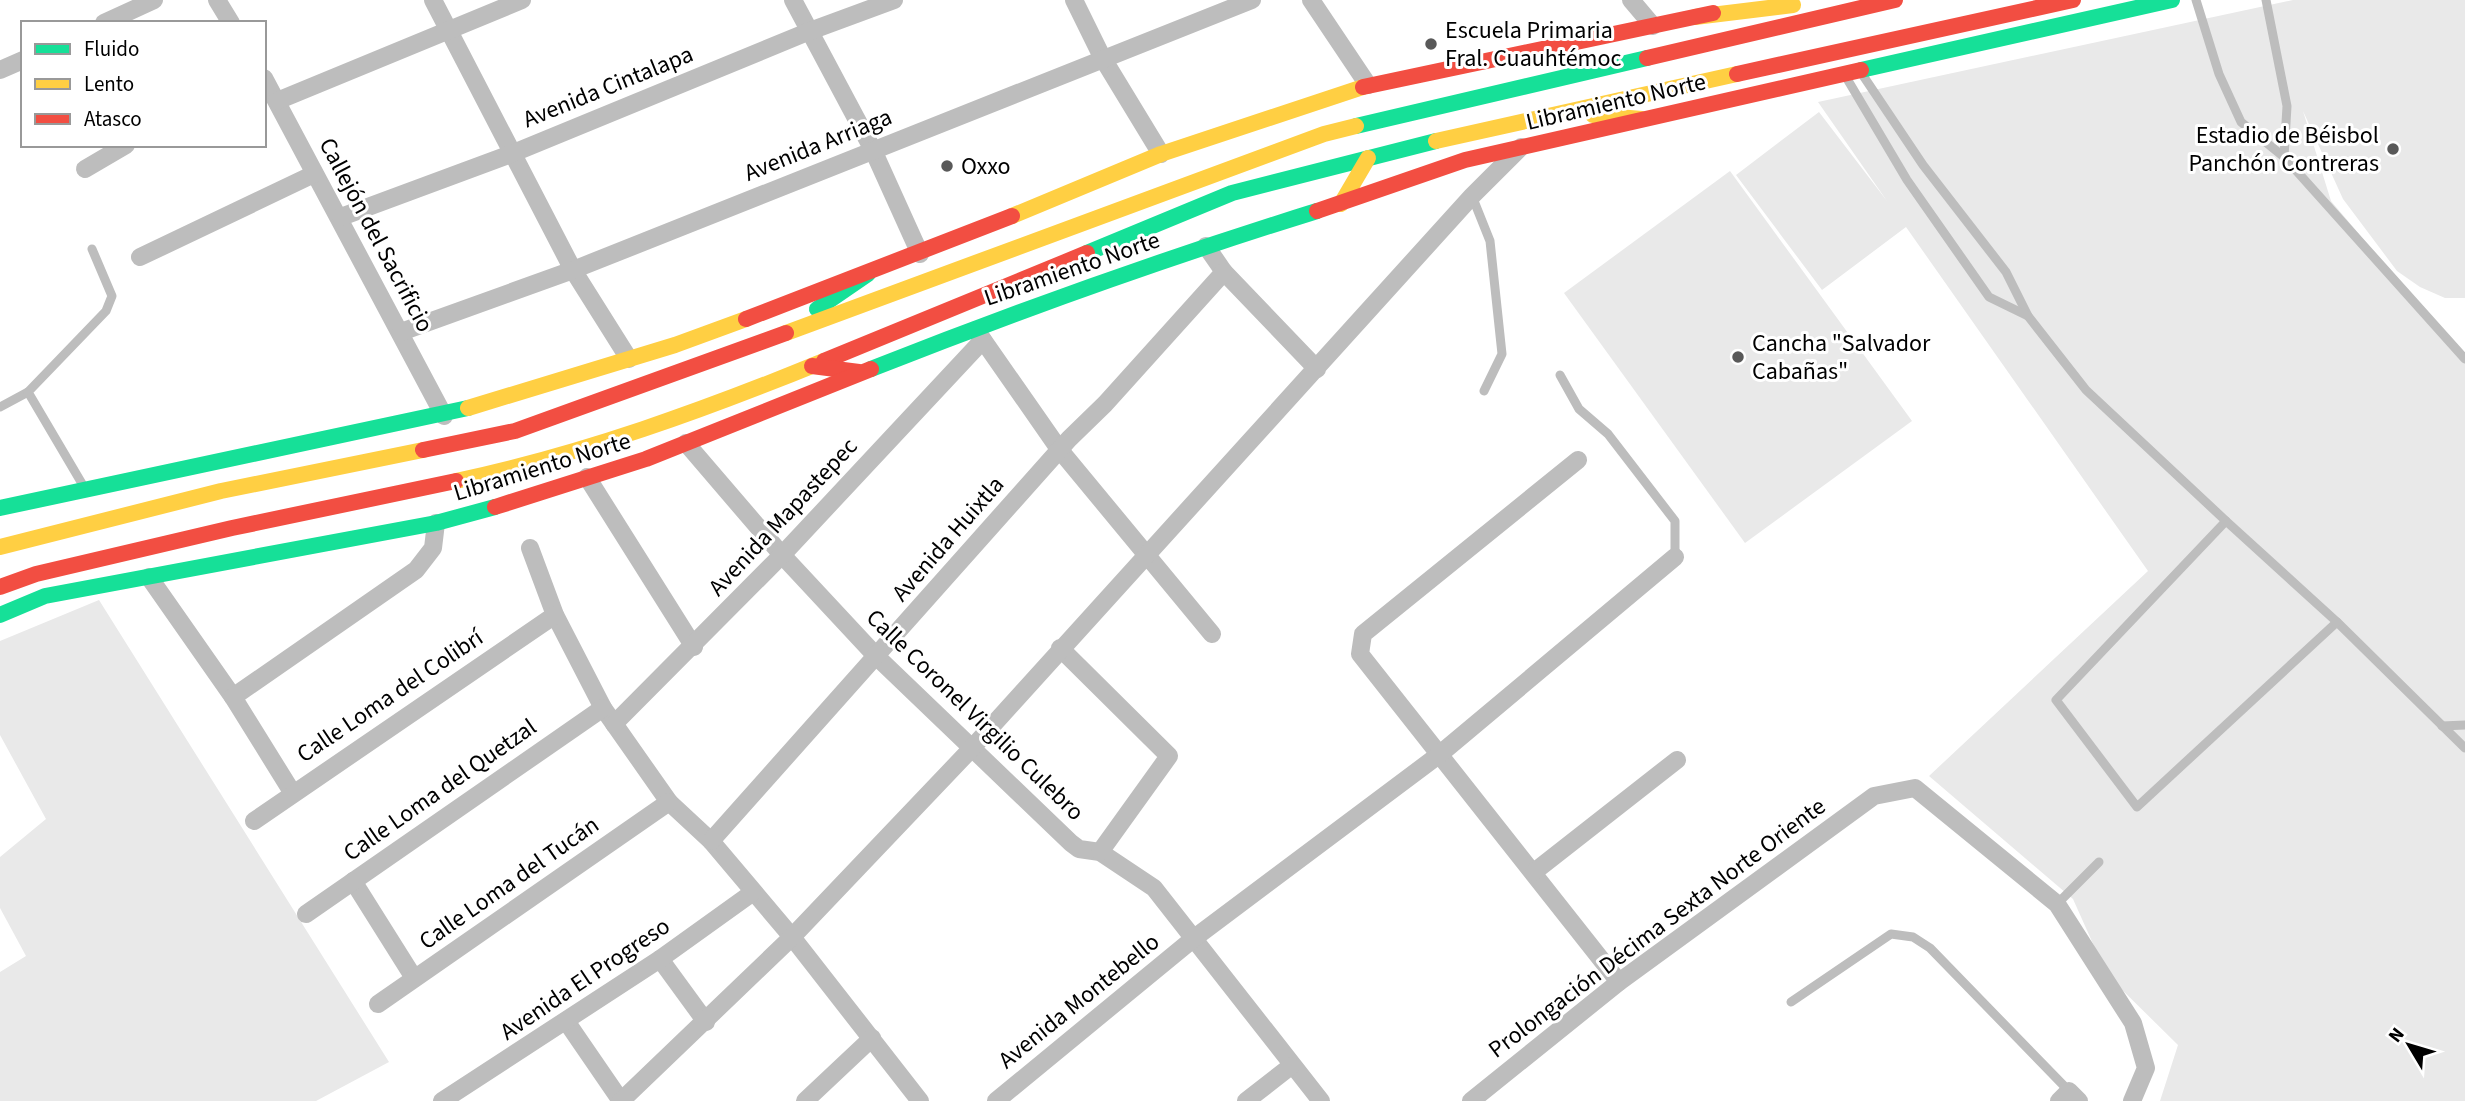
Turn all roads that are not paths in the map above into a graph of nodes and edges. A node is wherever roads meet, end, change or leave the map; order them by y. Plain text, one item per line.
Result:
1 (154, 0) edge
2 (217, 0) edge
3 (433, 0) edge
4 (522, 0) edge
5 (793, 0) edge
6 (894, 0) edge
7 (1074, 0) edge
8 (1252, 0) edge
9 (1311, 0) edge
10 (1631, 0) edge
11 (1761, 0) edge
12 (1836, 0) edge
13 (1895, 0) edge
14 (2073, 0) edge
15 (2172, 0) edge
16 (2196, 0) edge
17 (2266, 0) edge
18 (1695, 18) junction
19 (108, 21) edge
20 (230, 21) edge
21 (1653, 26) junction
22 (449, 30) junction
23 (810, 31) junction
24 (1102, 57) junction
25 (21, 61) edge
26 (0, 71) edge
27 (1851, 71) junction
28 (266, 82) edge
29 (1368, 85) junction
30 (277, 101) junction
31 (1563, 112) junction
32 (1642, 119) junction
33 (123, 147) edge
34 (1521, 147) junction
35 (873, 150) junction
36 (511, 154) junction
37 (1161, 154) junction
38 (2284, 157) junction
39 (1368, 159) junction
40 (85, 169) dead end
41 (314, 174) junction
42 (1472, 196) junction
43 (1341, 204) junction
44 (341, 217) junction
45 (1206, 246) junction
46 (92, 249) dead end
47 (920, 254) junction
48 (140, 257) dead end
49 (573, 270) junction
50 (1224, 272) junction
51 (867, 274) junction
52 (2028, 316) junction
53 (401, 332) junction
54 (978, 334) junction
55 (778, 336) junction
56 (629, 359) junction
57 (2465, 359) edge
58 (810, 366) junction
59 (1317, 369) junction
60 (859, 372) junction
61 (1560, 375) dead end
62 (1485, 391) dead end
63 (28, 392) junction
64 (0, 407) edge
65 (444, 416) junction
66 (686, 443) junction
67 (1059, 449) junction
68 (1578, 460) dead end
69 (587, 477) junction
70 (85, 489) junction
71 (0, 508) edge
72 (2226, 521) junction
73 (436, 523) junction
74 (0, 547) edge
75 (530, 548) dead end
76 (782, 555) junction
77 (1147, 555) junction
78 (1675, 557) joint
79 (149, 576) junction
80 (0, 587) edge
81 (0, 615) edge
82 (555, 615) junction
83 (2337, 622) junction
84 (1212, 634) dead end
85 (694, 647) junction
86 (1060, 648) junction
87 (877, 657) junction
88 (233, 697) junction
89 (603, 708) junction
90 (614, 724) junction
91 (2465, 725) edge
92 (2442, 726) junction
93 (972, 748) junction
94 (2465, 748) edge
95 (1440, 754) junction
96 (1677, 760) dead end
97 (292, 792) junction
98 (669, 802) junction
99 (254, 821) dead end
100 (711, 841) junction
101 (1100, 852) junction
102 (2099, 862) dead end
103 (1534, 872) junction
104 (353, 881) junction
105 (752, 893) junction
106 (2057, 904) junction
107 (306, 914) dead end
108 (792, 937) junction
109 (1193, 939) junction
110 (660, 959) junction
111 (414, 978) junction
112 (1619, 982) junction
113 (1791, 1002) dead end
114 (378, 1004) dead end
115 (566, 1021) junction
116 (706, 1022) junction
117 (872, 1038) junction
118 (1291, 1066) junction
119 (473, 1094) edge
120 (2069, 1098) edge
121 (442, 1101) edge
122 (621, 1101) edge
123 (805, 1101) edge
124 (920, 1101) edge
125 (996, 1101) edge
126 (1246, 1101) edge
127 (1321, 1101) edge
128 (1471, 1101) edge
129 (2132, 1101) edge

1 - 19 street
2 - 20 street
3 - 22 street
4 - 22 street
5 - 23 street
6 - 23 street, Avenida Cintalapa
7 - 24 street
8 - 24 street, Avenida Arriaga
9 - 29 street
10 - 21 street
11 - 18 main road
12 - 18 main road
13 - 55 main road, Libramiento Norte
14 - 31 main road, Libramiento Norte
15 - 27 main road, Libramiento Norte
16 - 38 lane
17 - 38 lane
18 - 21 main road
21 - 29 main road
22 - 30 street
22 - 36 street
23 - 35 street
23 - 36 street, Avenida Cintalapa
24 - 35 street, Avenida Arriaga
24 - 37 street
25 - 26 street
27 - 32 main road, Libramiento Norte
27 - 52 lane
27 - 52 lane
28 - 30 street, Callejón del Sacrificio
29 - 37 main road
30 - 41 street, Callejón del Sacrificio
31 - 32 main road
31 - 39 main road, Libramiento Norte
32 - 34 main road, Libramiento Norte
33 - 40 street
34 - 42 street
34 - 43 main road, Libramiento Norte
35 - 47 street
35 - 49 street, Avenida Arriaga
36 - 44 street, Avenida Cintalapa
36 - 49 street
37 - 47 main road
38 - 57 lane
39 - 43 main road
39 - 58 main road, Libramiento Norte
41 - 44 street, Callejón del Sacrificio
41 - 48 street
42 - 59 street
42 - 62 lane
43 - 45 main road, Libramiento Norte
44 - 53 street, Callejón del Sacrificio
45 - 50 street
45 - 54 main road, Libramiento Norte
46 - 63 lane
47 - 51 main road
49 - 53 street, Avenida Arriaga
49 - 56 street
50 - 59 street
50 - 67 street, Avenida Huixtla
51 - 55 main road
51 - 56 main road
52 - 72 lane
53 - 65 street, Callejón del Sacrificio
54 - 60 main road, Libramiento Norte
54 - 67 street
54 - 76 street, Avenida Mapastepec
55 - 74 main road, Libramiento Norte
56 - 65 main road
58 - 60 main road
58 - 80 main road, Libramiento Norte
59 - 77 street
60 - 66 main road, Libramiento Norte
61 - 78 lane
63 - 64 lane
63 - 70 lane
65 - 70 main road
66 - 69 main road, Libramiento Norte
66 - 76 street, Calle Coronel Virgilio Culebro
67 - 77 street
67 - 87 street, Avenida Huixtla
68 - 95 street
69 - 73 main road, Libramiento Norte
69 - 85 street
70 - 71 main road
72 - 83 lane
72 - 83 lane
73 - 79 main road, Libramiento Norte
73 - 88 street
75 - 82 street
76 - 85 street, Avenida Mapastepec
76 - 87 street, Calle Coronel Virgilio Culebro
77 - 84 street
77 - 86 street
78 - 95 street, Avenida Montebello
79 - 81 main road, Libramiento Norte
79 - 88 street
82 - 89 street
82 - 97 street, Calle Loma del Colibrí
83 - 92 lane
85 - 90 street, Avenida Mapastepec
86 - 93 street
86 - 101 street
87 - 93 street, Calle Coronel Virgilio Culebro
87 - 100 street, Avenida Huixtla
88 - 97 street
89 - 90 street
89 - 104 street, Calle Loma del Quetzal
90 - 98 street
91 - 92 lane
92 - 94 lane
93 - 101 street, Calle Coronel Virgilio Culebro
93 - 108 street
95 - 103 street
95 - 109 street, Avenida Montebello
96 - 103 street
97 - 99 street, Calle Loma del Colibrí
98 - 100 street
98 - 111 street, Calle Loma del Tucán
100 - 105 street
101 - 109 street, Calle Coronel Virgilio Culebro
102 - 106 lane
103 - 112 street
104 - 107 street, Calle Loma del Quetzal
104 - 111 street
105 - 108 street
105 - 110 street, Avenida El Progreso
106 - 112 street, Prolongación Décima Sexta Norte Oriente
106 - 129 street
108 - 116 street
108 - 117 street
109 - 118 street, Calle Coronel Virgilio Culebro
109 - 125 street, Avenida Montebello
110 - 115 street, Avenida El Progreso
110 - 116 street
111 - 114 street, Calle Loma del Tucán
112 - 128 street, Prolongación Décima Sexta Norte Oriente
113 - 120 lane
115 - 119 street, Avenida El Progreso
115 - 122 street
116 - 122 street
117 - 123 street
117 - 124 street
118 - 126 street
118 - 127 street, Calle Coronel Virgilio Culebro
119 - 121 street, Avenida El Progreso

